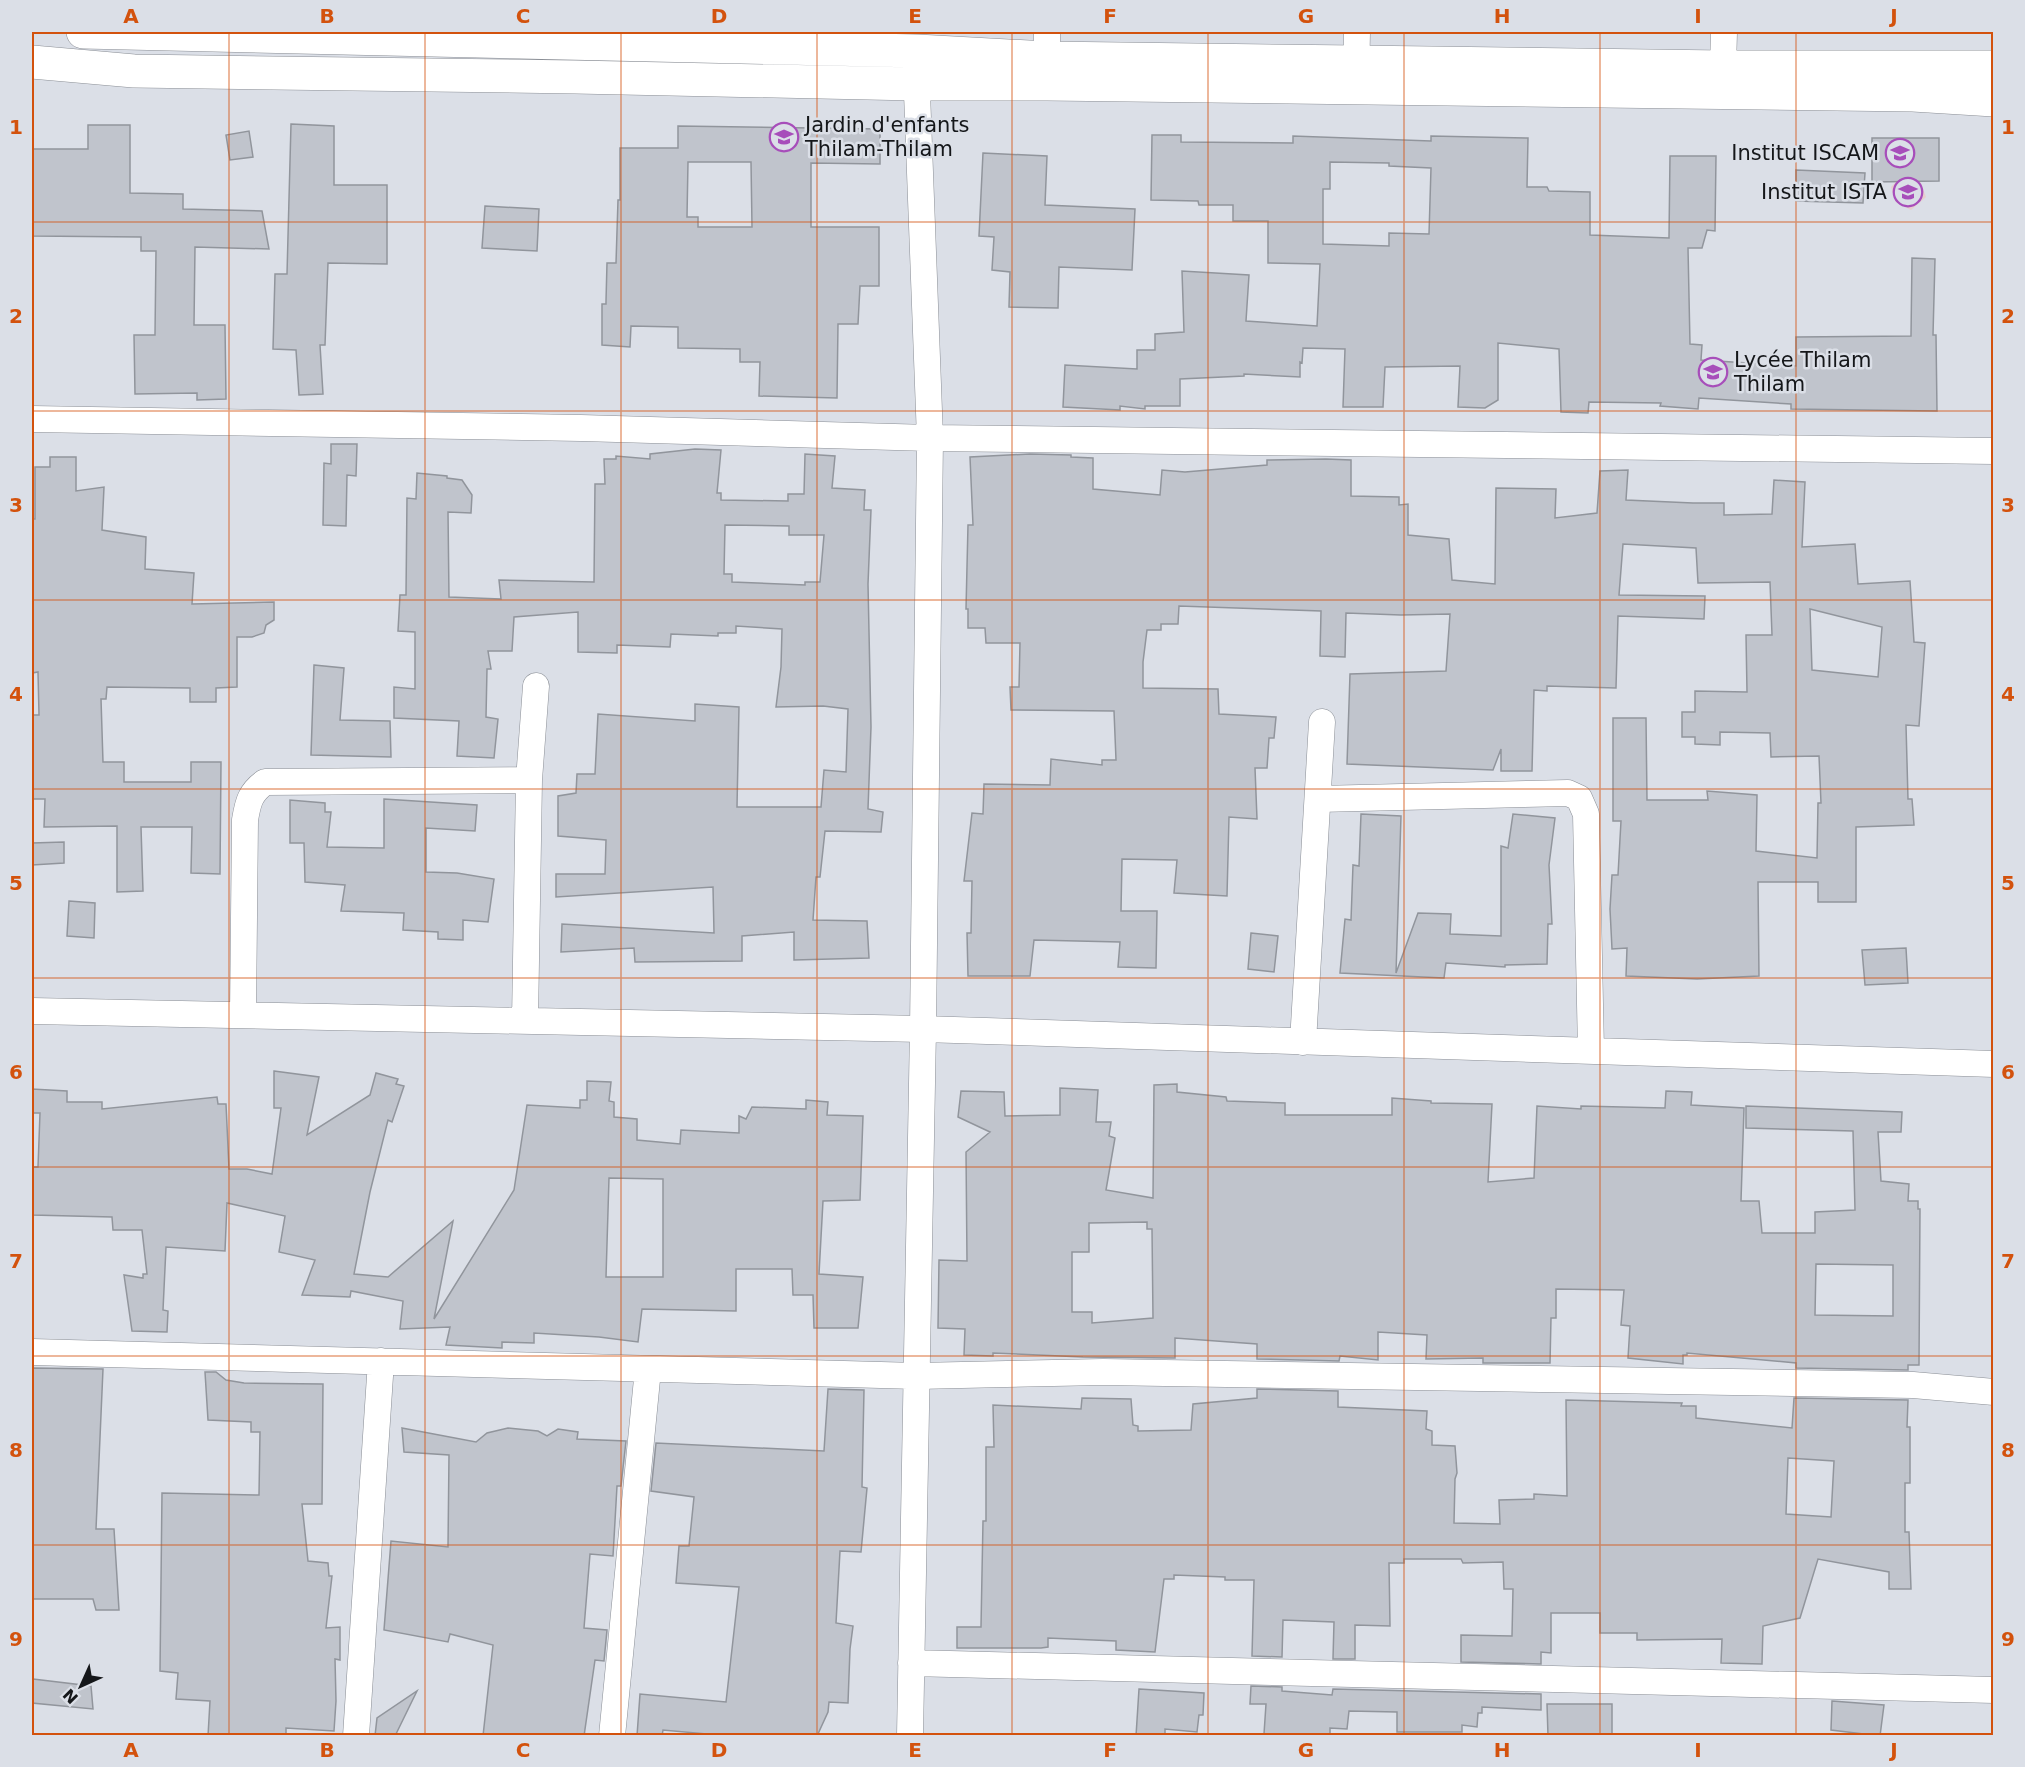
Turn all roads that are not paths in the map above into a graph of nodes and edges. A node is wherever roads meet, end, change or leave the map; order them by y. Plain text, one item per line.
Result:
1 (83, 32) edge
2 (1724, 32) edge
3 (576, 37) edge
4 (1047, 45) edge
5 (917, 51) junction
6 (1356, 60) edge
7 (32, 62) edge
8 (1994, 67) edge
9 (574, 77) junction
10 (1725, 80) junction
11 (915, 84) junction
12 (1994, 100) edge
13 (32, 419) edge
14 (930, 438) junction
15 (1994, 451) edge
16 (536, 686) dead end
17 (1322, 722) dead end
18 (529, 780) junction
19 (1318, 799) junction
20 (32, 1011) edge
21 (243, 1014) junction
22 (525, 1021) junction
23 (923, 1029) junction
24 (1303, 1041) junction
25 (1590, 1051) junction
26 (1994, 1064) edge
27 (32, 1352) edge
28 (381, 1361) junction
29 (648, 1369) junction
30 (917, 1376) junction
31 (1994, 1392) edge
32 (911, 1663) junction
33 (1994, 1690) edge
34 (356, 1736) edge
35 (612, 1736) edge
36 (910, 1736) edge

1 - 3 main road
2 - 10 street
3 - 5 main road
3 - 9 street
4 - 5 main road
4 - 6 main road
5 - 11 street
6 - 10 main road
6 - 11 main road
7 - 9 main road
8 - 10 main road
9 - 11 main road
10 - 12 main road
11 - 14 street
13 - 14 street
14 - 15 street
14 - 23 street
16 - 18 street
17 - 19 street
18 - 21 street
18 - 22 street
19 - 24 street
19 - 25 street
20 - 21 street
21 - 22 street
22 - 23 street
23 - 24 street
23 - 30 street
24 - 25 street
25 - 26 street
27 - 28 street
28 - 29 street
28 - 34 street
29 - 30 street
29 - 35 street
30 - 31 street
30 - 32 street
32 - 33 street
32 - 36 street

